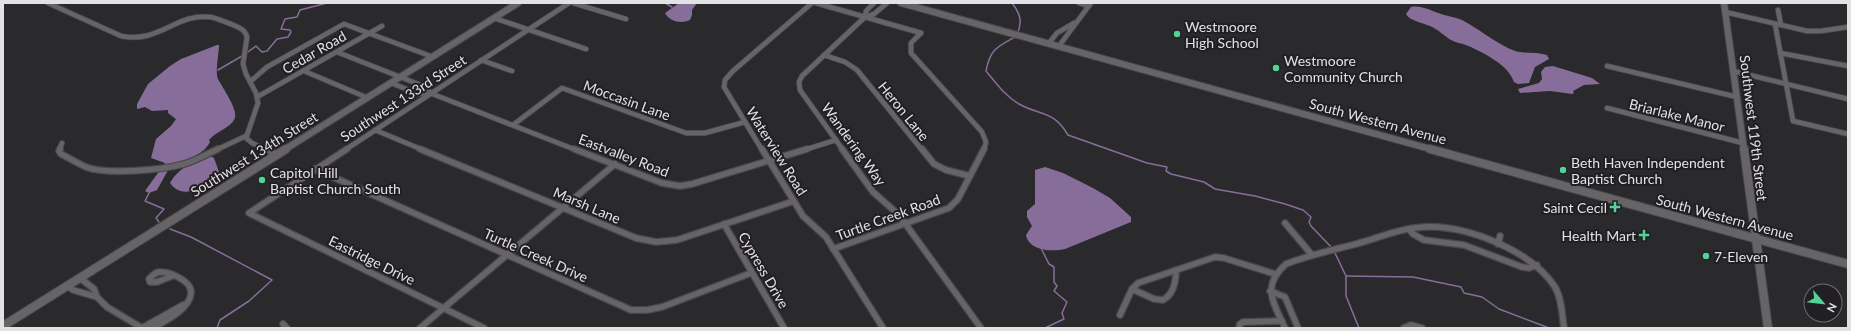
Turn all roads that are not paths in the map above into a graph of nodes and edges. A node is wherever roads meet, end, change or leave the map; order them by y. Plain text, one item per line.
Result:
1 (48, 3) edge
2 (518, 3) edge
3 (569, 3) edge
4 (573, 3) edge
5 (812, 3) edge
6 (816, 3) edge
7 (874, 3) edge
8 (886, 3) edge
9 (901, 3) edge
10 (1079, 3) edge
11 (1724, 3) edge
12 (1090, 4) edge
13 (1778, 10) dead end
14 (1725, 13) junction
15 (865, 17) junction
16 (494, 18) junction
17 (626, 19) dead end
18 (1077, 21) junction
19 (1775, 24) junction
20 (1781, 25) junction
21 (382, 26) dead end
22 (1848, 27) edge
23 (528, 29) junction
24 (370, 34) junction
25 (1049, 43) junction
26 (1058, 46) junction
27 (586, 49) dead end
28 (337, 52) junction
29 (1780, 52) junction
30 (824, 55) junction
31 (433, 57) junction
32 (481, 60) junction
33 (1607, 66) dead end
34 (1848, 66) edge
35 (304, 71) junction
36 (512, 71) dead end
37 (1733, 73) junction
38 (400, 77) junction
39 (251, 81) junction
40 (391, 83) junction
41 (1787, 85) junction
42 (430, 93) junction
43 (257, 97) junction
44 (1737, 97) junction
45 (368, 98) junction
46 (1848, 99) edge
47 (1607, 108) dead end
48 (744, 122) junction
49 (512, 125) junction
50 (375, 130) junction
51 (1848, 134) edge
52 (246, 136) junction
53 (836, 140) junction
54 (62, 143) dead end
55 (1743, 143) junction
56 (278, 155) junction
57 (769, 161) junction
58 (615, 164) junction
59 (315, 170) junction
60 (970, 176) junction
61 (794, 201) junction
62 (562, 208) junction
63 (249, 213) joint
64 (1285, 223) dead end
65 (724, 224) junction
66 (905, 224) junction
67 (1409, 229) junction
68 (1500, 236) dead end
69 (1755, 239) junction
70 (1498, 244) junction
71 (833, 249) junction
72 (506, 255) junction
73 (1312, 255) junction
74 (1848, 264) edge
75 (1537, 265) junction
76 (1176, 270) junction
77 (751, 273) junction
78 (1275, 274) junction
79 (172, 276) dead end
80 (80, 278) junction
81 (68, 286) junction
82 (1132, 289) junction
83 (1270, 291) junction
84 (97, 297) junction
85 (183, 304) junction
86 (444, 308) junction
87 (1120, 315) dead end
88 (1282, 321) junction
89 (3, 326) edge
90 (142, 328) edge
91 (153, 328) edge
92 (420, 328) edge
93 (484, 328) edge
94 (782, 328) edge
95 (883, 328) edge
96 (980, 328) edge
97 (1239, 328) edge
98 (1285, 328) edge
99 (1298, 328) edge
100 (1404, 328) edge
101 (1422, 328) edge
102 (1564, 328) edge
103 (1768, 328) edge

1 - 39 street
2 - 16 main road, Southwest 134th Street
3 - 23 street, Southwest 133rd Street
4 - 17 street
5 - 48 street, Waterview Road
6 - 15 street
7 - 15 street, Wandering Way
8 - 15 street, Wandering Way
9 - 25 main road, South Western Avenue
10 - 12 street
11 - 14 main road, Southwest 119th Street
12 - 18 street
13 - 20 street
14 - 19 street
14 - 37 main road, Southwest 119th Street
15 - 30 street, Wandering Way
15 - 60 street, Turtle Creek Road
16 - 23 street
16 - 31 main road, Southwest 134th Street
18 - 25 street
18 - 26 street
19 - 20 street
19 - 29 street
20 - 22 street
21 - 24 street, Cedar Road
23 - 27 street
23 - 32 street, Southwest 133rd Street
24 - 28 street, Cedar Road
24 - 31 street
24 - 39 street
25 - 26 main road, South Western Avenue
26 - 69 main road, South Western Avenue
28 - 35 street, Cedar Road
28 - 38 street, Eastvalley Road
29 - 34 street
29 - 41 street
30 - 53 street, Wandering Way
30 - 60 street, Heron Lane
31 - 38 main road, Southwest 134th Street
32 - 36 street
32 - 42 street, Southwest 133rd Street
33 - 44 street
35 - 43 street, Cedar Road
35 - 45 street
37 - 41 street
37 - 44 main road, Southwest 119th Street
38 - 40 main road, Southwest 134th Street
38 - 42 street, Eastvalley Road
39 - 43 street
40 - 42 street, Eastvalley Road
40 - 45 main road, Southwest 134th Street
41 - 46 street
41 - 51 street
42 - 49 street, Eastvalley Road
42 - 50 street, Southwest 133rd Street
43 - 52 street
44 - 55 main road, Southwest 119th Street
45 - 56 main road, Southwest 134th Street
47 - 55 street, Briarlake Manor
48 - 49 street, Moccasin Lane
48 - 57 street, Waterview Road
49 - 58 street, Eastvalley Road
50 - 59 street, Southwest 133rd Street
50 - 62 street, Marsh Lane
52 - 54 street
52 - 56 street
53 - 57 street, Eastvalley Road
53 - 66 street, Wandering Way
55 - 69 main road, Southwest 119th Street
56 - 80 main road, Southwest 134th Street
57 - 58 street, Eastvalley Road
57 - 61 street, Waterview Road
58 - 62 street
59 - 63 street, Southwest 133rd Street
59 - 72 street, Turtle Creek Drive
60 - 66 street, Turtle Creek Road
61 - 65 street, Marsh Lane
61 - 71 street, Waterview Road
62 - 65 street, Marsh Lane
62 - 72 street
63 - 86 street, Eastridge Drive
64 - 73 street
65 - 77 street, Cypress Drive
66 - 71 street, Turtle Creek Road
66 - 96 street, Wandering Way
67 - 70 street
67 - 73 street
67 - 75 street
68 - 70 street
69 - 74 main road, South Western Avenue
69 - 103 main road, Southwest 119th Street
70 - 75 street
71 - 95 street, Waterview Road
72 - 77 street, Turtle Creek Drive
72 - 86 street
73 - 78 street
75 - 102 street
76 - 78 street
76 - 82 street
76 - 82 street
77 - 94 street, Cypress Drive
78 - 83 street
79 - 85 street
80 - 81 main road, Southwest 134th Street
80 - 84 street
81 - 84 street
81 - 89 main road, Southwest 134th Street
82 - 87 street
83 - 88 street
83 - 99 street
84 - 90 street
85 - 90 street
85 - 91 street
86 - 92 street
86 - 93 street, Eastridge Drive
88 - 97 street
88 - 98 street
100 - 101 street

